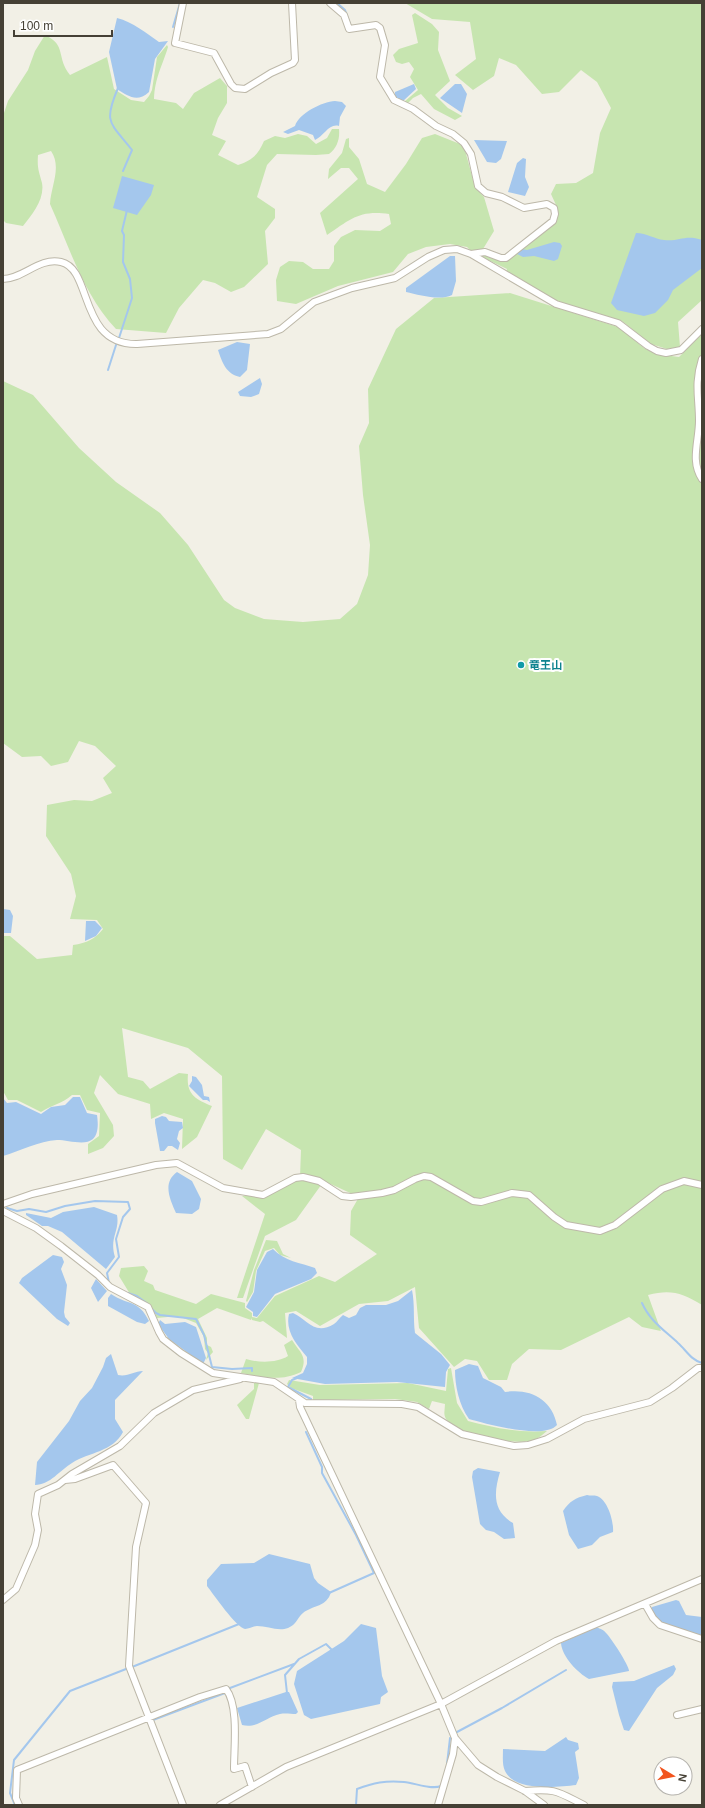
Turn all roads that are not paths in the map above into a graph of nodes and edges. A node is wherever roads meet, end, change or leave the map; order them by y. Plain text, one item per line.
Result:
1 (183, 3) edge
2 (292, 3) edge
3 (330, 3) edge
4 (471, 254) junction
5 (3, 279) edge
6 (702, 329) edge
7 (702, 359) edge
8 (702, 479) edge
9 (702, 1185) edge
10 (3, 1204) edge
11 (3, 1211) edge
12 (702, 1368) edge
13 (244, 1378) junction
14 (299, 1400) junction
15 (65, 1480) junction
16 (702, 1579) edge
17 (3, 1600) edge
18 (645, 1604) junction
19 (702, 1639) edge
20 (442, 1704) junction
21 (702, 1709) edge
22 (677, 1715) dead end
23 (149, 1717) junction
24 (455, 1738) junction
25 (252, 1786) junction
26 (525, 1791) junction
27 (19, 1805) edge
28 (183, 1805) edge
29 (220, 1805) edge
30 (438, 1805) edge
31 (544, 1805) edge
32 (584, 1805) edge

1 - 2 street
3 - 4 street
4 - 5 street
4 - 6 street
7 - 8 street
9 - 10 street
11 - 13 street
12 - 14 street
13 - 14 street
13 - 15 street
14 - 20 street
15 - 17 street
15 - 23 street
16 - 18 street
18 - 19 street
18 - 20 street
20 - 24 street
20 - 25 street
21 - 22 street
23 - 25 street
23 - 27 street
23 - 28 street
24 - 26 street
24 - 30 street
25 - 29 street
26 - 31 street
26 - 32 street

